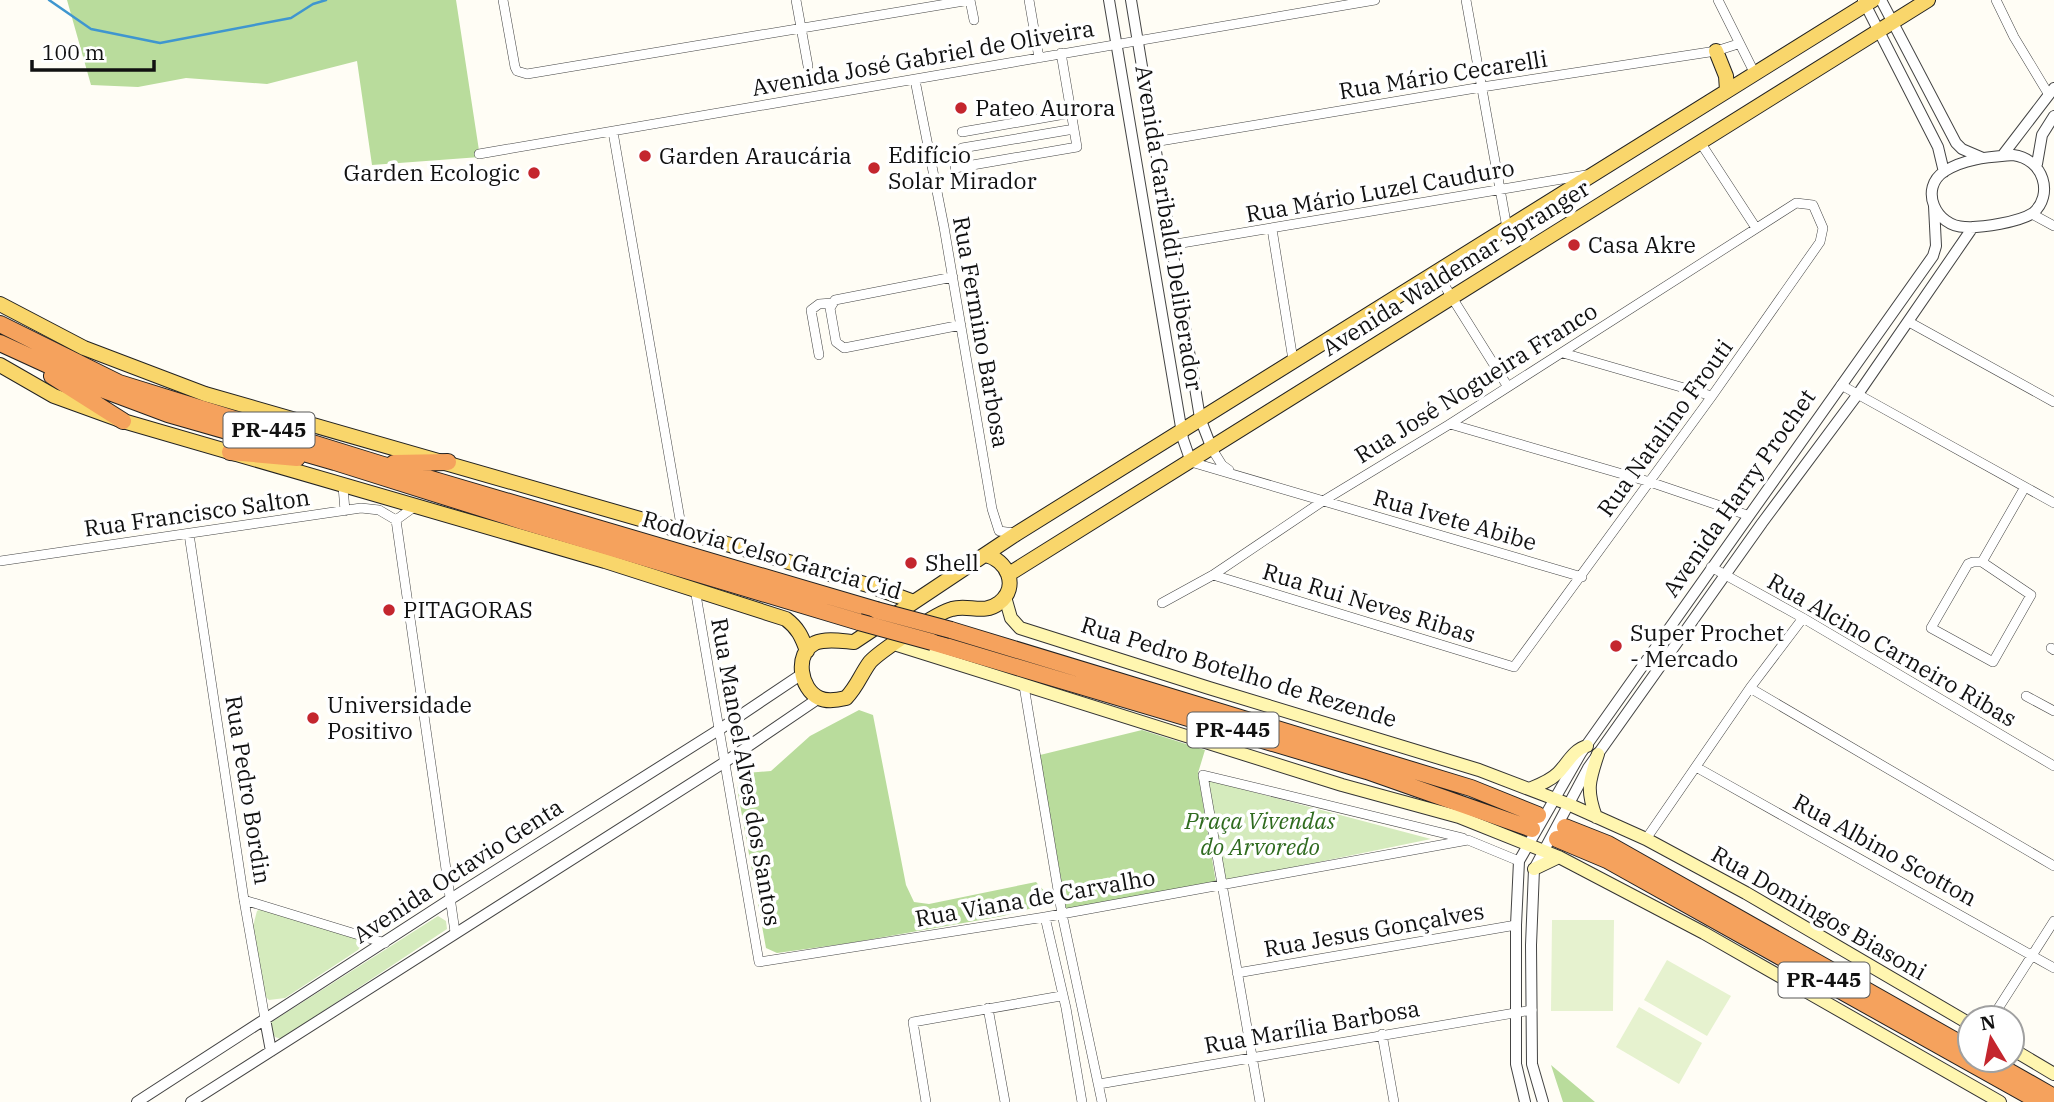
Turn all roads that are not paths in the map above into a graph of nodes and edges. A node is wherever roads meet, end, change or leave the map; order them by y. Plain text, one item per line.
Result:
1 (503, 0) edge
2 (796, 0) edge
3 (970, 0) edge
4 (1029, 0) edge
5 (1109, 0) edge
6 (1131, 0) edge
7 (1375, 0) edge
8 (1466, 0) edge
9 (1718, 0) edge
10 (1881, 0) edge
11 (1928, 0) edge
12 (1996, 0) edge
13 (1867, 1) edge
14 (974, 20) dead end
15 (1893, 22) junction
16 (801, 28) junction
17 (1879, 31) junction
18 (1137, 39) junction
19 (1117, 43) junction
20 (1738, 44) junction
21 (1716, 51) junction
22 (1061, 54) junction
23 (1039, 58) junction
24 (808, 66) dead end
25 (1755, 74) junction
26 (915, 80) junction
27 (1482, 87) junction
28 (1727, 90) junction
29 (2051, 91) edge
30 (1071, 113) junction
31 (2054, 116) edge
32 (1074, 129) junction
33 (613, 132) junction
34 (962, 132) dead end
35 (1154, 142) junction
36 (1700, 142) junction
37 (962, 148) dead end
38 (479, 154) dead end
39 (2002, 156) junction
40 (1984, 158) junction
41 (2037, 164) junction
42 (955, 168) dead end
43 (1944, 172) junction
44 (1595, 173) junction
45 (1499, 190) junction
46 (1813, 205) joint
47 (1934, 206) junction
48 (2032, 214) junction
49 (2054, 226) edge
50 (1973, 227) junction
51 (1507, 228) junction
52 (1756, 228) junction
53 (1272, 229) junction
54 (1170, 245) junction
55 (1436, 272) junction
56 (953, 277) junction
57 (1451, 297) junction
58 (832, 303) junction
59 (0, 304) edge
60 (0, 317) edge
61 (1909, 322) junction
62 (0, 324) edge
63 (961, 326) junction
64 (26, 338) junction
65 (0, 343) edge
66 (1563, 353) junction
67 (819, 355) dead end
68 (1293, 360) junction
69 (0, 365) edge
70 (1841, 385) junction
71 (1508, 387) junction
72 (1858, 394) junction
73 (1712, 396) junction
74 (2054, 402) edge
75 (1200, 418) junction
76 (123, 421) junction
77 (1450, 424) junction
78 (1181, 431) junction
79 (1212, 449) junction
80 (230, 452) junction
81 (335, 462) junction
82 (448, 462) junction
83 (1191, 462) junction
84 (380, 464) junction
85 (1236, 475) junction
86 (1650, 482) junction
87 (344, 486) junction
88 (2025, 487) junction
89 (1323, 501) junction
90 (2054, 503) edge
91 (414, 507) junction
92 (345, 511) junction
93 (1747, 515) junction
94 (396, 520) junction
95 (682, 531) junction
96 (188, 534) junction
97 (1016, 534) junction
98 (985, 555) junction
99 (0, 561) edge
100 (1982, 562) junction
101 (1711, 566) junction
102 (1009, 574) junction
103 (1213, 575) junction
104 (1725, 576) junction
105 (1582, 577) junction
106 (695, 589) junction
107 (1005, 597) junction
108 (915, 602) junction
109 (1162, 603) dead end
110 (1803, 618) junction
111 (894, 644) junction
112 (807, 651) junction
113 (1514, 667) joint
114 (802, 674) junction
115 (1024, 686) junction
116 (1750, 688) junction
117 (2026, 696) dead end
118 (818, 698) junction
119 (2054, 711) edge
120 (720, 729) junction
121 (1587, 746) junction
122 (1598, 754) junction
123 (725, 762) junction
124 (2054, 766) edge
125 (1696, 767) junction
126 (1529, 789) junction
127 (1555, 799) junction
128 (1568, 804) junction
129 (1596, 817) junction
130 (1533, 830) junction
131 (1468, 839) junction
132 (1646, 839) junction
133 (1543, 852) junction
134 (1559, 857) junction
135 (1519, 862) junction
136 (2054, 866) edge
137 (1534, 869) junction
138 (1222, 885) junction
139 (244, 900) junction
140 (449, 900) junction
141 (1062, 914) junction
142 (1045, 917) junction
143 (2054, 921) edge
144 (1516, 925) junction
145 (455, 932) junction
146 (385, 943) junction
147 (2033, 956) junction
148 (759, 962) joint
149 (2054, 968) edge
150 (1237, 973) junction
151 (1061, 996) junction
152 (2001, 1004) edge
153 (988, 1009) junction
154 (1532, 1010) junction
155 (1515, 1013) junction
156 (1956, 1016) edge
157 (265, 1019) junction
158 (1382, 1034) junction
159 (1956, 1041) edge
160 (271, 1051) junction
161 (1956, 1055) edge
162 (1252, 1057) junction
163 (2026, 1057) edge
164 (1990, 1074) edge
165 (2014, 1074) edge
166 (2054, 1074) edge
167 (1099, 1084) junction
168 (2054, 1097) edge
169 (137, 1102) edge
170 (191, 1102) edge
171 (926, 1102) edge
172 (1005, 1102) edge
173 (1082, 1102) edge
174 (1102, 1102) edge
175 (1260, 1102) edge
176 (1394, 1102) edge
177 (1522, 1102) edge
178 (1543, 1102) edge
179 (2000, 1102) edge
180 (2040, 1102) edge

1 - 16 street
2 - 16 street
3 - 14 street
3 - 16 street
4 - 23 street
5 - 19 street, Avenida Garibaldi Deliberador
6 - 18 street, Avenida Garibaldi Deliberador
7 - 18 street, Avenida José Gabriel de Oliveira
8 - 27 street
9 - 20 street
10 - 15 street
11 - 15 main road, Avenida Waldemar Spranger
12 - 29 street
13 - 17 street
13 - 25 main road, Avenida Waldemar Spranger
15 - 17 main road, Avenida Waldemar Spranger
15 - 40 street
16 - 24 street
17 - 36 main road, Avenida Waldemar Spranger
17 - 43 street
18 - 19 street, Avenida José Gabriel de Oliveira
18 - 35 street, Avenida Garibaldi Deliberador
19 - 22 street, Avenida José Gabriel de Oliveira
19 - 78 street, Avenida Garibaldi Deliberador
20 - 21 street, Rua Mário Cecarelli
20 - 25 street
21 - 27 street, Rua Mário Cecarelli
21 - 28 main road
22 - 23 street, Avenida José Gabriel de Oliveira
22 - 30 street
23 - 26 street, Avenida José Gabriel de Oliveira
25 - 28 main road, Avenida Waldemar Spranger
26 - 33 street, Avenida José Gabriel de Oliveira
26 - 56 street, Rua Fermino Barbosa
27 - 35 street, Rua Mário Cecarelli
27 - 45 street
28 - 44 main road, Avenida Waldemar Spranger
29 - 39 street
30 - 32 street
30 - 34 street
31 - 41 street
32 - 37 street
32 - 42 street
33 - 38 street, Avenida José Gabriel de Oliveira
33 - 95 street
35 - 54 street, Avenida Garibaldi Deliberador
36 - 52 street
36 - 57 main road, Avenida Waldemar Spranger
39 - 40 street
39 - 41 street
40 - 43 street
41 - 48 street
43 - 47 street
44 - 45 street, Rua Mário Luzel Cauduro
44 - 51 main road, Avenida Waldemar Spranger
45 - 51 street
45 - 53 street, Rua Mário Luzel Cauduro
46 - 52 street, Rua José Nogueira Franco
46 - 73 street, Rua Natalino Frouti
47 - 50 street
47 - 70 street, Avenida Harry Prochet
48 - 49 street
48 - 50 street
50 - 61 street, Avenida Harry Prochet
51 - 55 main road, Avenida Waldemar Spranger
52 - 66 street, Rua José Nogueira Franco
53 - 54 street, Rua Mário Luzel Cauduro
53 - 68 street
54 - 75 street, Avenida Garibaldi Deliberador
55 - 57 street
55 - 68 main road, Avenida Waldemar Spranger
56 - 58 street
56 - 63 street, Rua Fermino Barbosa
57 - 71 street
57 - 79 main road, Avenida Waldemar Spranger
58 - 63 street
58 - 67 street
59 - 82 main road
60 - 64 highway
61 - 72 street, Avenida Harry Prochet
61 - 74 street
62 - 64 highway, Rodovia Celso Garcia Cid / PR-445
63 - 97 street, Rua Fermino Barbosa
64 - 84 highway, Rodovia Celso Garcia Cid / PR-445
65 - 76 highway
65 - 81 highway, Rodovia Celso Garcia Cid / PR-445
66 - 71 street, Rua José Nogueira Franco
66 - 73 street
68 - 75 main road, Avenida Waldemar Spranger
69 - 76 main road
70 - 72 street
70 - 93 street, Avenida Harry Prochet
71 - 77 street, Rua José Nogueira Franco
72 - 88 street
72 - 104 street, Avenida Harry Prochet
73 - 86 street, Rua Natalino Frouti
75 - 78 main road, Avenida Waldemar Spranger
75 - 79 street, Avenida Garibaldi Deliberador
76 - 80 main road, PR-445
77 - 86 street
77 - 89 street, Rua José Nogueira Franco
78 - 83 street, Avenida Garibaldi Deliberador
78 - 97 main road, Avenida Waldemar Spranger
79 - 83 main road, Avenida Waldemar Spranger
79 - 85 street
80 - 81 highway
80 - 87 main road, PR-445
81 - 130 highway, Rodovia Celso Garcia Cid / PR-445, bridge
82 - 84 highway
82 - 95 main road
83 - 85 street, Rua Ivete Abibe
83 - 102 main road, Avenida Waldemar Spranger
84 - 130 highway, Rodovia Celso Garcia Cid / PR-445, bridge
85 - 89 street, Rua Ivete Abibe
86 - 93 street
86 - 105 street, Rua Natalino Frouti
87 - 91 main road, PR-445
87 - 92 street
88 - 90 street
88 - 100 street
89 - 103 street, Rua José Nogueira Franco
89 - 105 street, Rua Ivete Abibe
91 - 94 street
91 - 106 main road, PR-445
92 - 94 street, Rua Francisco Salton
92 - 96 street, Rua Francisco Salton
93 - 101 street, Avenida Harry Prochet
94 - 140 street
95 - 108 main road
96 - 99 street, Rua Francisco Salton
96 - 139 street, Rua Pedro Bordin
97 - 98 main road, Avenida Waldemar Spranger
98 - 102 main road
98 - 108 main road, Avenida Waldemar Spranger
100 - 100 street
101 - 104 street, Rua Alcino Carneiro Ribas
101 - 121 street, Avenida Harry Prochet
102 - 107 main road
103 - 109 street, Rua José Nogueira Franco
103 - 113 street, Rua Rui Neves Ribas
104 - 110 street, Rua Alcino Carneiro Ribas
104 - 122 street, Avenida Harry Prochet
105 - 113 street, Rua Natalino Frouti
106 - 112 main road
106 - 120 street, Rua Manoel Alves dos Santos
107 - 111 main road
107 - 126 main road, Rua Pedro Botelho de Rezende
108 - 112 main road, Avenida Waldemar Spranger
110 - 116 street
110 - 124 street, Rua Alcino Carneiro Ribas
111 - 115 main road, Rodovia Celso Garcia Cid
111 - 118 main road
112 - 114 main road
114 - 118 main road
114 - 120 street, Avenida Octavio Genta
115 - 130 main road, Rodovia Celso Garcia Cid / PR-445
115 - 141 street
116 - 125 street
116 - 136 street
117 - 119 street
118 - 123 street
120 - 123 street, Rua Manoel Alves dos Santos
120 - 140 street, Avenida Octavio Genta
121 - 122 street
121 - 126 main road
121 - 127 street, Avenida Harry Prochet
122 - 128 street, Avenida Harry Prochet
122 - 129 main road
123 - 145 street
123 - 148 street, Rua Manoel Alves dos Santos
125 - 132 street
125 - 147 street, Rua Albino Scotton
126 - 127 main road
127 - 128 main road
127 - 130 street, Avenida Harry Prochet
128 - 129 main road
128 - 133 street, Avenida Harry Prochet
129 - 132 main road
130 - 133 main road, Rodovia Celso Garcia Cid / PR-445
130 - 135 street, Avenida Harry Prochet
131 - 135 street
131 - 138 street, Rua Viana de Carvalho
131 - 138 street
132 - 156 main road, Rua Domingos Biasoni
133 - 134 main road, Rodovia Celso Garcia Cid / PR-445
133 - 137 street, Avenida Harry Prochet
134 - 137 main road
134 - 179 main road, Rodovia Celso Garcia Cid / PR-445
135 - 144 street
137 - 154 street
138 - 141 street, Rua Viana de Carvalho
138 - 150 street
139 - 146 street
139 - 157 street, Rua Pedro Bordin
140 - 145 street
140 - 146 street, Avenida Octavio Genta
141 - 142 street, Rua Viana de Carvalho
141 - 167 street
142 - 148 street, Rua Viana de Carvalho
142 - 151 street
143 - 147 street
144 - 150 street, Rua Jesus Gonçalves
144 - 155 street
145 - 160 street
146 - 157 street, Avenida Octavio Genta
147 - 149 street, Rua Albino Scotton
147 - 152 street
150 - 162 street
151 - 153 street
151 - 173 street
153 - 171 street
153 - 172 street
154 - 155 street, Rua Marília Barbosa
154 - 178 street
155 - 158 street, Rua Marília Barbosa
155 - 177 street
157 - 160 street, Rua Pedro Bordin
157 - 169 street, Avenida Octavio Genta
158 - 162 street, Rua Marília Barbosa
158 - 176 street
159 - 161 highway, PR-445
160 - 170 street
162 - 167 street, Rua Marília Barbosa
162 - 175 street
163 - 166 main road
164 - 180 highway, PR-445
165 - 168 highway
167 - 174 street

